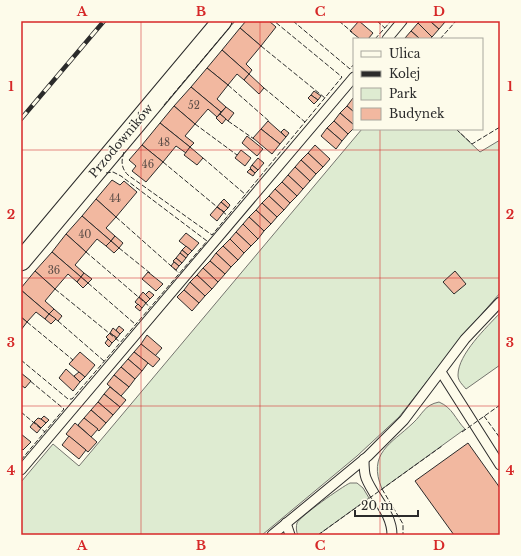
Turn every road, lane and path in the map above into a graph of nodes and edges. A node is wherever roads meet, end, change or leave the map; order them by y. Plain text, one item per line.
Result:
1 (222, 21) edge
2 (402, 21) edge
3 (388, 38) edge
4 (353, 78) edge
5 (21, 261) edge
6 (500, 302) edge
7 (441, 372) junction
8 (364, 459) junction
9 (500, 465) edge
10 (21, 470) edge
11 (286, 523) junction
12 (272, 535) edge
13 (290, 535) edge
14 (392, 535) edge

1 - 5 street, Przodowników
2 - 3 lane
4 - 10 lane
6 - 7 lane
7 - 8 lane
7 - 9 lane
8 - 11 lane
8 - 14 lane
11 - 12 lane
11 - 13 lane

